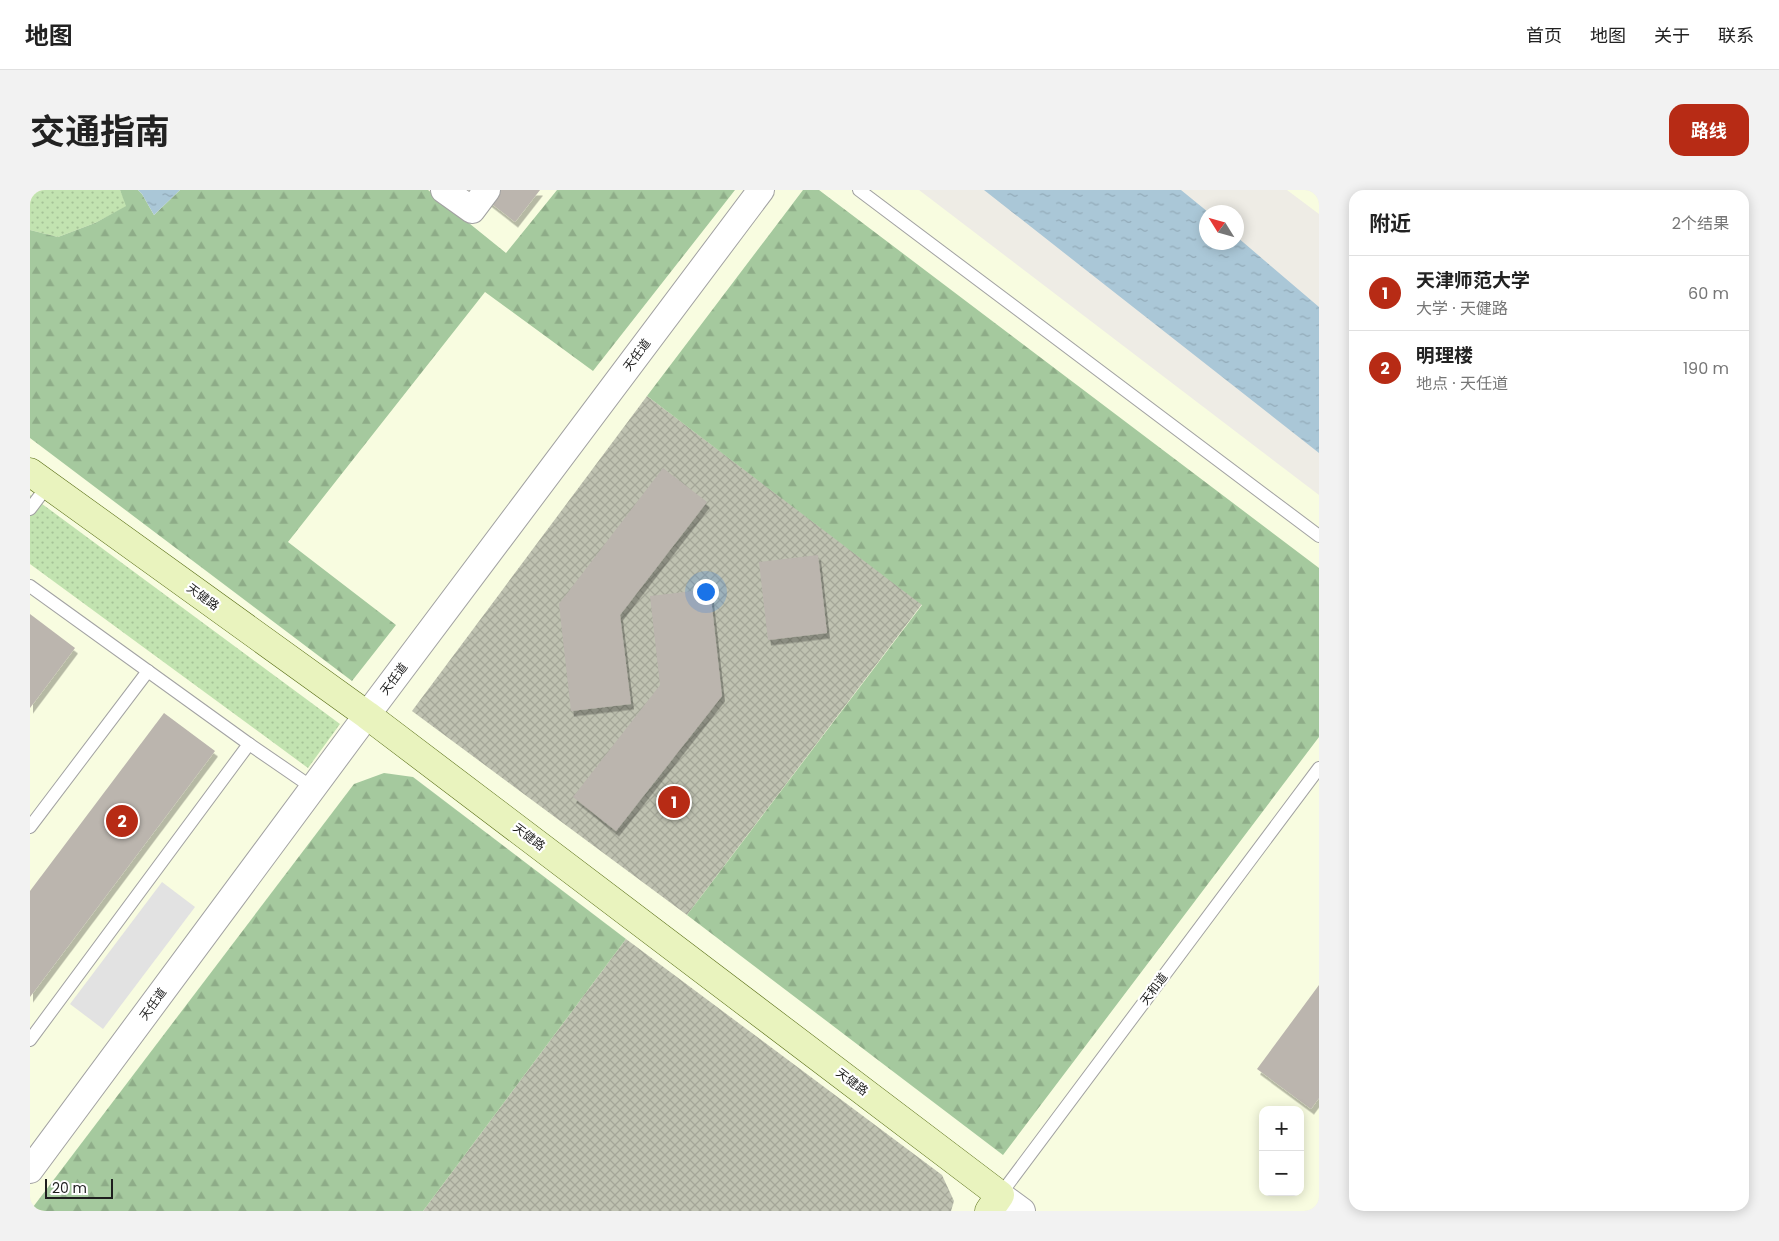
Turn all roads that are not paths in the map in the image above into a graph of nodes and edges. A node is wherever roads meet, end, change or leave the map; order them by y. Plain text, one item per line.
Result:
1 (444, 190) edge
2 (487, 190) edge
3 (761, 190) edge
4 (859, 190) edge
5 (39, 479) edge
6 (30, 509) edge
7 (1319, 536) edge
8 (30, 586) edge
9 (148, 671) junction
10 (367, 715) junction
11 (249, 744) junction
12 (1319, 768) edge
13 (313, 788) junction
14 (30, 827) edge
15 (30, 1040) edge
16 (30, 1170) edge
17 (1004, 1206) edge

1 - 2 street
3 - 10 street, 天任道
4 - 7 lane
5 - 6 lane
5 - 10 street, 天健路
8 - 9 lane
9 - 11 lane
9 - 14 lane
10 - 13 street, 天任道
10 - 17 street, 天健路
11 - 13 lane
11 - 15 lane
12 - 17 lane, 天和道
13 - 16 street, 天任道

